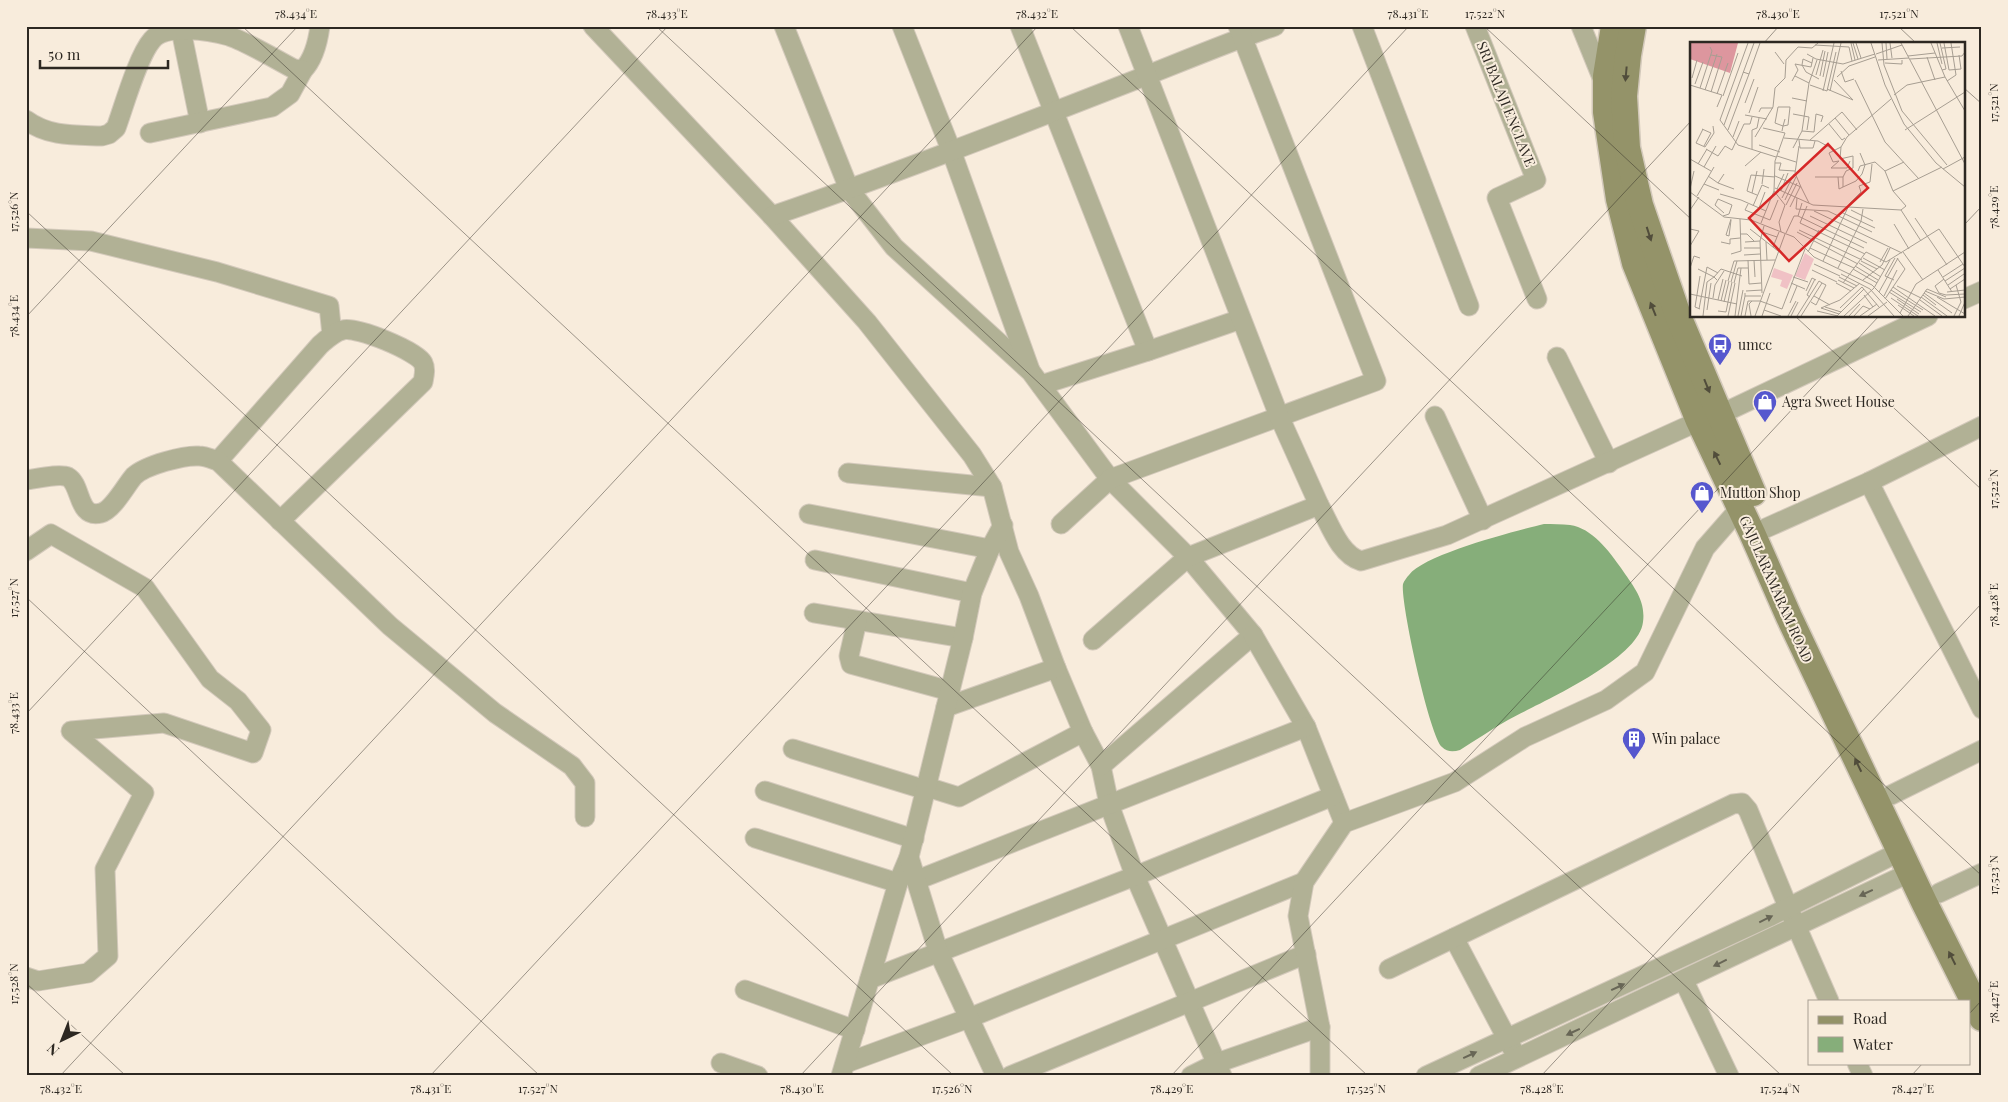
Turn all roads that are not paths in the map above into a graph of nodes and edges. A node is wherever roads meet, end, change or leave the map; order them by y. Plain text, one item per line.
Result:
1 (320, 26) edge
2 (593, 26) edge
3 (784, 26) edge
4 (902, 26) edge
5 (1020, 26) edge
6 (1128, 26) edge
7 (1275, 26) edge
8 (1362, 26) edge
9 (1475, 26) edge
10 (1581, 26) edge
11 (1614, 26) edge
12 (1633, 26) edge
13 (180, 30) junction
14 (1240, 32) edge
15 (304, 70) junction
16 (1147, 76) junction
17 (1606, 88) junction
18 (1054, 112) junction
19 (26, 120) edge
20 (200, 123) junction
21 (150, 133) dead end
22 (951, 150) junction
23 (849, 189) junction
24 (772, 216) junction
25 (26, 238) edge
26 (1982, 291) edge
27 (1966, 298) edge
28 (1537, 299) dead end
29 (1469, 306) dead end
30 (1924, 318) edge
31 (1241, 319) junction
32 (332, 335) junction
33 (1148, 351) junction
34 (1557, 357) dead end
35 (1036, 379) junction
36 (1279, 416) junction
37 (1435, 416) dead end
38 (1709, 418) junction
39 (1982, 426) edge
40 (218, 461) junction
41 (1609, 463) junction
42 (848, 473) dead end
43 (1110, 479) junction
44 (26, 480) edge
45 (1869, 482) junction
46 (992, 487) junction
47 (1319, 505) junction
48 (1740, 508) junction
49 (809, 514) dead end
50 (280, 520) junction
51 (1483, 520) junction
52 (1003, 524) junction
53 (1061, 524) dead end
54 (1766, 528) junction
55 (990, 548) junction
56 (26, 552) edge
57 (1188, 558) junction
58 (815, 560) dead end
59 (972, 593) junction
60 (814, 613) dead end
61 (857, 620) junction
62 (1254, 635) junction
63 (964, 638) junction
64 (1093, 640) dead end
65 (1056, 668) junction
66 (948, 699) junction
67 (1982, 708) edge
68 (1306, 727) junction
69 (1083, 732) junction
70 (793, 749) dead end
71 (1982, 750) edge
72 (1101, 766) junction
73 (926, 788) junction
74 (765, 792) dead end
75 (1891, 795) junction
76 (1333, 796) junction
77 (1110, 804) junction
78 (585, 816) dead end
79 (1344, 823) junction
80 (755, 838) dead end
81 (912, 848) junction
82 (1906, 862) junction
83 (1982, 873) edge
84 (1135, 876) junction
85 (908, 882) junction
86 (1304, 882) junction
87 (1939, 893) junction
88 (1788, 907) junction
89 (1797, 926) junction
90 (1454, 938) junction
91 (1162, 939) junction
92 (938, 951) junction
93 (1306, 954) junction
94 (1389, 969) dead end
95 (26, 977) edge
96 (870, 979) junction
97 (1684, 980) junction
98 (1982, 980) edge
99 (745, 990) dead end
100 (1190, 1000) junction
101 (1830, 1000) edge
102 (969, 1018) junction
103 (1982, 1018) edge
104 (1320, 1027) junction
105 (856, 1030) junction
106 (1507, 1038) junction
107 (1516, 1058) junction
108 (721, 1063) dead end
109 (1856, 1064) edge
110 (844, 1069) edge
111 (1220, 1070) edge
112 (758, 1076) edge
113 (996, 1076) edge
114 (1010, 1076) edge
115 (1190, 1076) edge
116 (1320, 1076) edge
117 (1426, 1076) edge
118 (1479, 1076) edge
119 (1728, 1076) edge
120 (1862, 1076) edge

1 - 15 street
2 - 24 street
3 - 23 street
4 - 22 street
5 - 18 street
6 - 16 street
7 - 14 street
8 - 29 street
9 - 28 street, SRI BALAJI ENCLAVE
10 - 17 street
11 - 17 main road, GAJULARAMARAM ROAD
12 -> 38 main road, GAJULARAMARAM ROAD
13 - 15 street
13 - 19 street
13 - 20 street
14 - 16 street
14 - 36 street
15 - 20 street
16 - 18 street
16 - 31 street
38 -> 17 main road, GAJULARAMARAM ROAD
18 - 22 street
18 - 33 street
20 - 21 street
22 - 23 street
22 - 35 street
23 - 24 street
23 - 35 street
24 - 46 street
25 - 32 street
26 - 27 street
30 - 38 street
31 - 33 street
31 - 36 street
32 - 40 street
32 - 50 street
33 - 35 street
34 - 41 street
35 - 43 street
36 - 43 street
36 - 47 street
37 - 51 street
38 - 41 street
48 -> 38 main road, GAJULARAMARAM ROAD
38 - 54 main road, GAJULARAMARAM ROAD
39 - 45 street
40 - 44 street
40 - 50 street
41 - 51 street
42 - 46 street
43 - 53 street
43 - 57 street
45 - 54 street
45 - 67 street
46 - 52 street
47 - 51 street
47 - 57 street
48 - 79 street
82 -> 48 main road, GAJULARAMARAM ROAD
49 - 55 street
50 - 78 street
52 - 55 street
52 - 65 street
54 - 75 main road, GAJULARAMARAM ROAD
55 - 59 street
56 - 95 street
57 - 62 street
57 - 64 street
58 - 59 street
59 - 63 street
60 - 61 street
61 - 63 street
61 - 66 street
62 - 68 street
62 - 72 street
63 - 66 street
65 - 66 street
65 - 69 street
66 - 73 street
68 - 76 street
68 - 77 street
69 - 72 street
69 - 73 street
70 - 73 street
71 - 75 street
72 - 77 street
73 - 81 street
74 - 81 street
75 - 87 main road, GAJULARAMARAM ROAD
76 - 79 street
76 - 84 street
77 - 84 street
77 - 85 street
79 - 86 street
80 - 85 street
81 - 85 street
82 - 88 street
82 -> 89 street
103 -> 82 main road, GAJULARAMARAM ROAD
83 - 87 street
84 - 91 street
84 - 92 street
85 - 92 street
85 - 96 street
86 - 91 street
86 - 93 street
87 - 98 main road, GAJULARAMARAM ROAD
88 - 89 street
88 - 90 street
106 -> 88 street
89 -> 97 street
89 - 101 street
90 - 94 street
90 - 106 street
91 - 100 street
91 - 102 street
92 - 96 street
92 - 102 street
93 - 100 street
93 - 104 street
96 - 105 street
97 -> 107 street
97 - 119 street
99 - 105 street
100 - 111 street
100 - 114 street
102 - 110 street
102 - 113 street
104 - 111 street
104 - 116 street
105 - 110 street
106 - 107 street
117 -> 106 street
107 - 118 street
108 - 112 street
109 - 120 street
111 - 115 street

